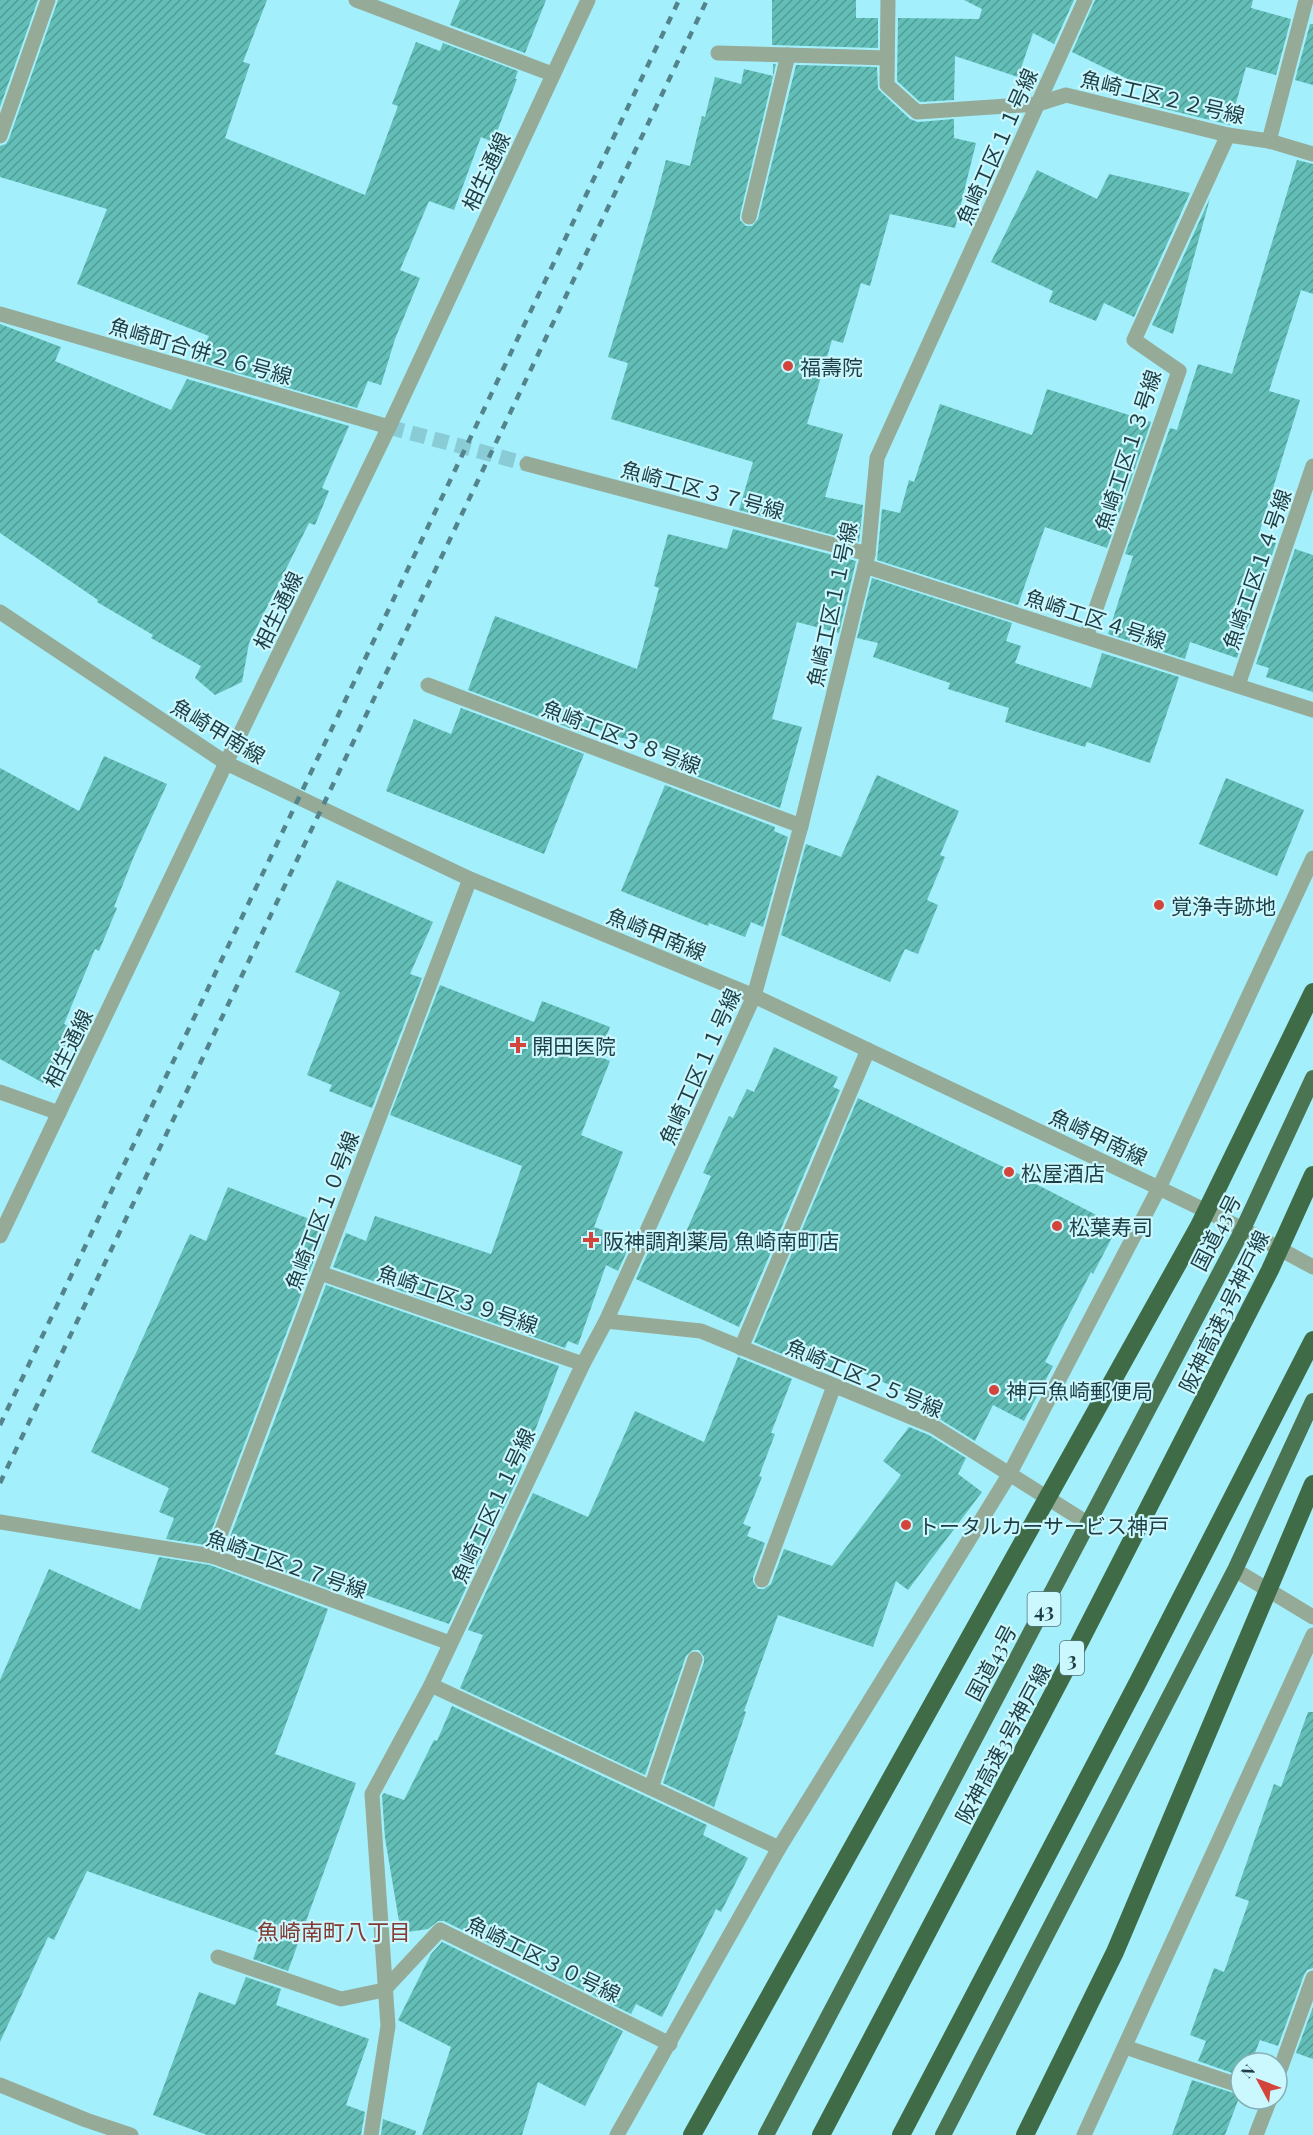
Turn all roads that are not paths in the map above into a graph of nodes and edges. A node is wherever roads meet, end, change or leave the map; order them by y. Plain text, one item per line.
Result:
1 (48, 0) edge
2 (356, 0) edge
3 (588, 0) edge
4 (888, 0) edge
5 (1085, 0) edge
6 (1306, 0) edge
7 (718, 53) dead end
8 (788, 55) junction
9 (887, 58) junction
10 (552, 75) junction
11 (1038, 104) junction
12 (1228, 135) junction
13 (0, 136) edge
14 (1269, 141) junction
15 (1313, 154) edge
16 (748, 217) dead end
17 (0, 314) edge
18 (389, 427) junction
19 (527, 464) tunnel mouth
20 (1313, 466) edge
21 (867, 560) junction
22 (0, 612) edge
23 (1086, 637) junction
24 (428, 685) dead end
25 (1238, 685) junction
26 (1313, 710) edge
27 (226, 763) junction
28 (801, 826) junction
29 (1313, 858) edge
30 (470, 879) junction
31 (1313, 992) edge
32 (754, 996) junction
33 (868, 1050) junction
34 (1313, 1078) edge
35 (0, 1092) edge
36 (59, 1113) junction
37 (1313, 1175) edge
38 (1159, 1188) junction
39 (1243, 1229) junction
40 (0, 1236) edge
41 (1313, 1267) edge
42 (320, 1273) junction
43 (606, 1321) junction
44 (1313, 1340) edge
45 (741, 1348) junction
46 (583, 1364) junction
47 (834, 1386) junction
48 (1313, 1401) edge
49 (1009, 1475) junction
50 (1313, 1484) edge
51 (0, 1522) edge
52 (1089, 1524) junction
53 (212, 1556) junction
54 (1235, 1570) junction
55 (762, 1580) dead end
56 (1313, 1617) edge
57 (1313, 1635) edge
58 (450, 1643) junction
59 (694, 1659) dead end
60 (431, 1685) junction
61 (651, 1788) junction
62 (779, 1848) junction
63 (218, 1958) dead end
64 (1312, 1986) edge
65 (384, 1990) junction
66 (670, 2044) junction
67 (1125, 2047) junction
68 (1287, 2051) edge
69 (1229, 2082) edge
70 (0, 2085) edge
71 (1265, 2111) edge
72 (131, 2135) edge
73 (371, 2135) edge
74 (617, 2135) edge
75 (692, 2135) edge
76 (766, 2135) edge
77 (821, 2135) edge
78 (901, 2135) edge
79 (944, 2135) edge
80 (1025, 2135) edge
81 (1084, 2135) edge
82 (1256, 2135) edge

1 - 13 street
2 - 10 street
3 - 10 street, 相生通線
4 - 9 street, 魚崎工区２２号線
5 - 11 street, 魚崎工区１１号線
6 - 14 street
7 - 8 street
8 - 9 street
8 - 16 street
9 - 11 street, 魚崎工区２２号線
10 - 18 street, 相生通線
11 - 12 street, 魚崎工区２２号線
11 - 21 street, 魚崎工区１１号線
12 - 14 street, 魚崎工区２２号線
12 - 23 street, 魚崎工区１３号線
14 - 15 street, 魚崎工区２２号線
17 - 18 street, 魚崎町合併２６号線
18 - 27 street, 相生通線
19 - 21 street, 魚崎工区３７号線
20 - 25 street, 魚崎工区１４号線
21 - 23 street, 魚崎工区４号線
21 - 28 street, 魚崎工区１１号線
22 - 27 street, 魚崎甲南線
23 - 25 street, 魚崎工区４号線
24 - 28 street, 魚崎工区３８号線
25 - 26 street, 魚崎工区４号線
27 - 30 street, 魚崎甲南線
27 - 36 street, 相生通線
28 - 32 street, 魚崎工区１１号線
29 - 38 street
30 - 32 street, 魚崎甲南線
30 - 42 street, 魚崎工区１０号線
31 - 75 highway, bridge
32 - 33 street, 魚崎甲南線
32 - 43 street, 魚崎工区１１号線
33 - 38 street, 魚崎甲南線
33 - 45 street
34 - 39 highway, 国道43号 / 43
35 - 36 street
36 - 40 street, 相生通線
37 - 77 highway, 阪神高速3号神戸線 / 3, bridge
38 - 39 street, 魚崎甲南線
38 - 49 street
39 - 41 street, 魚崎甲南線
39 - 52 highway, 国道43号 / 43
42 - 46 street, 魚崎工区３９号線
42 - 53 street, 魚崎工区１０号線
43 - 45 street, 魚崎工区２５号線
43 - 46 street, 魚崎工区１１号線
44 - 78 highway
45 - 47 street, 魚崎工区２５号線
46 - 58 street, 魚崎工区１１号線
47 - 49 street, 魚崎工区２５号線
47 - 55 street
48 - 54 highway
49 - 52 street, 魚崎工区２５号線
49 - 62 street
50 - 80 highway, bridge
51 - 53 street, 魚崎工区２７号線
52 - 76 highway, 国道43号 / 43
53 - 58 street, 魚崎工区２７号線
54 - 56 street
54 - 79 highway
57 - 67 street
58 - 60 street, 魚崎工区１１号線
59 - 61 street
60 - 61 street
60 - 65 street, 魚崎工区１１号線
61 - 62 street
62 - 66 street
63 - 65 street
64 - 68 street
65 - 66 street, 魚崎工区３０号線
65 - 73 street, 魚崎工区１１号線
66 - 74 street
67 - 69 street
67 - 81 street
70 - 72 street
71 - 82 street

